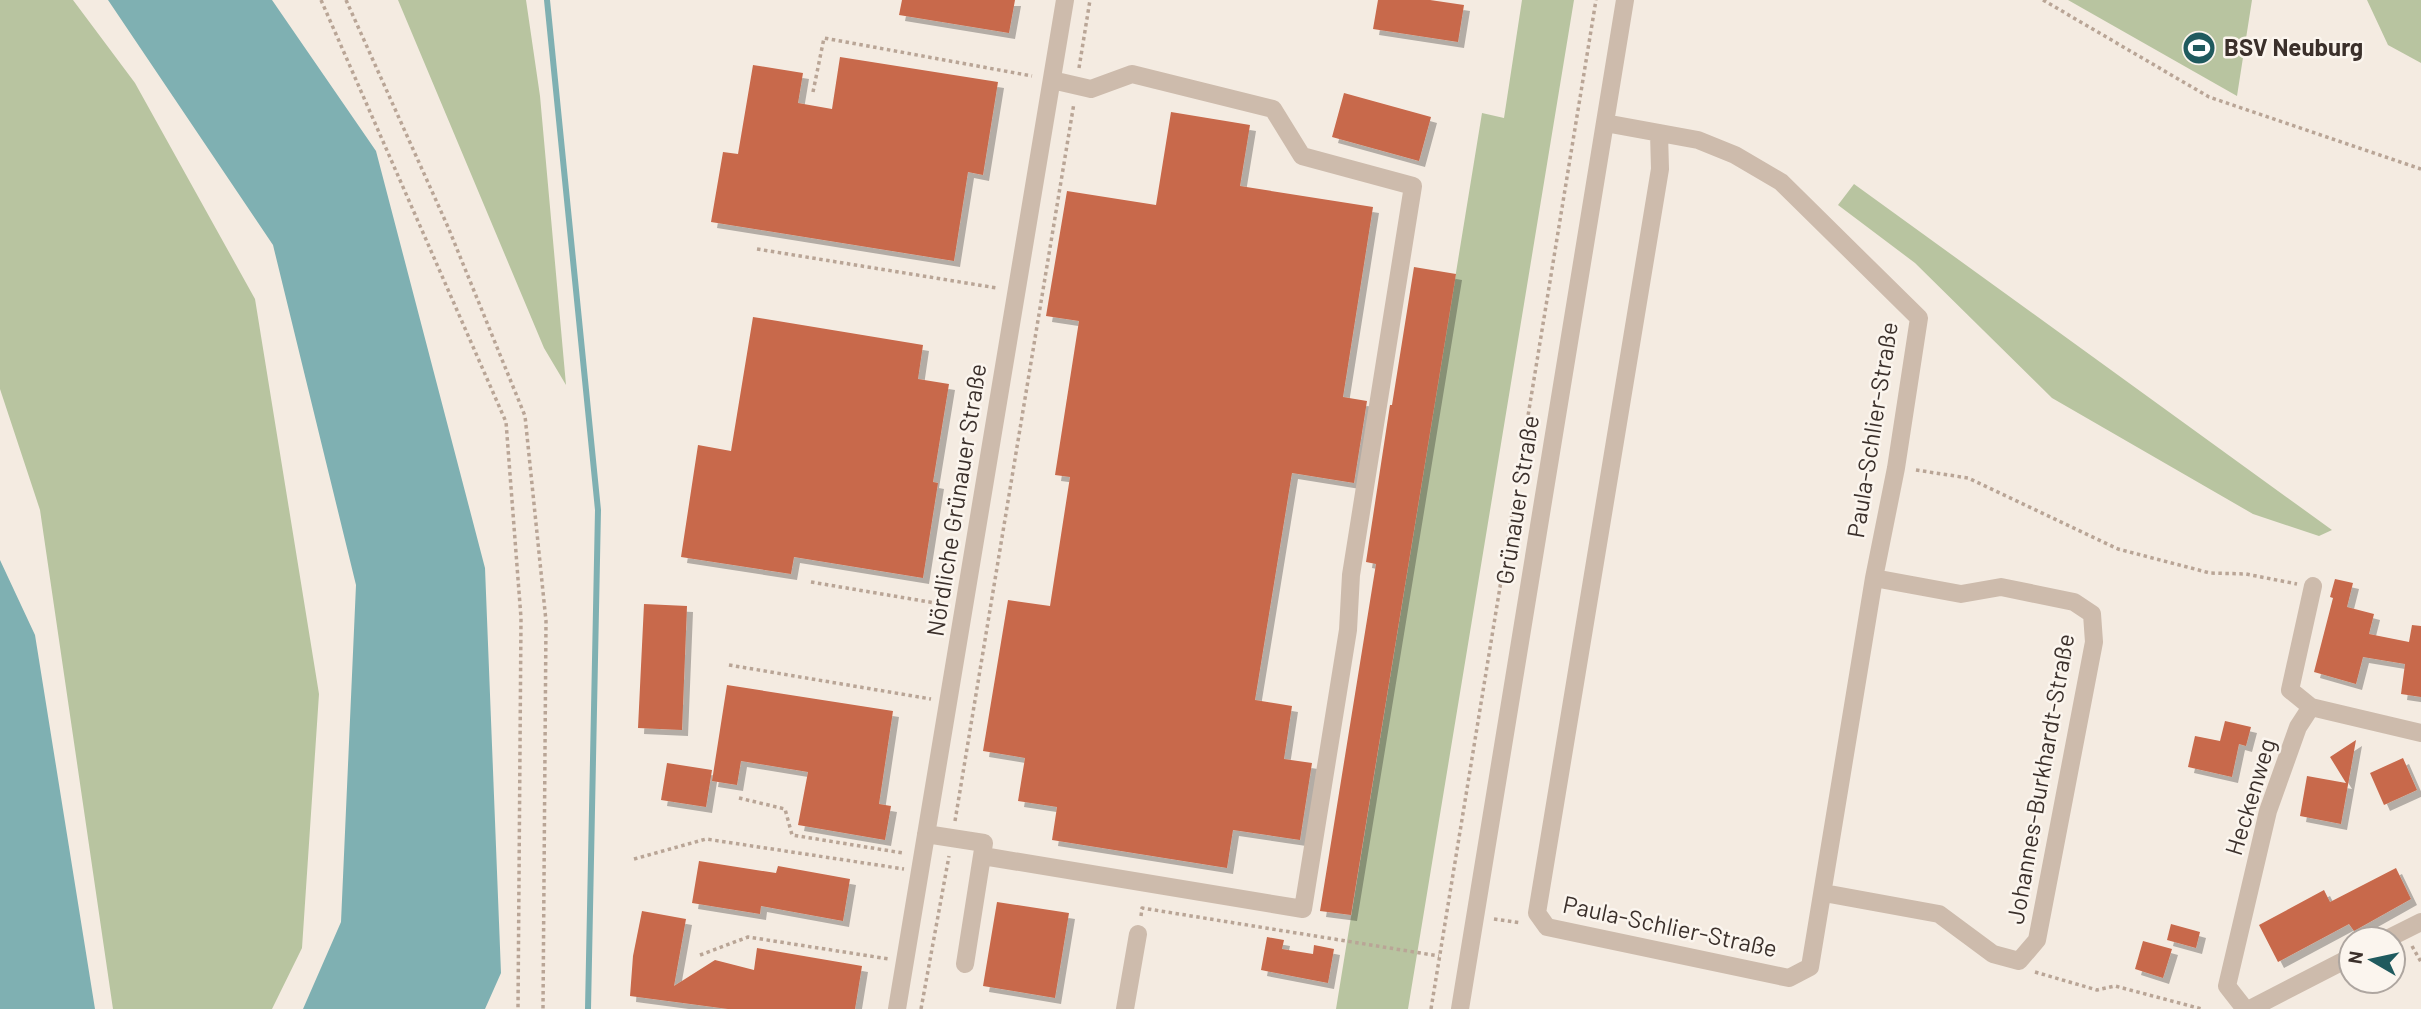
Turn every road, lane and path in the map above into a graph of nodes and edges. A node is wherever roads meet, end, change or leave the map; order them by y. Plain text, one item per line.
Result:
1 (321, 0) edge
2 (346, 0) edge
3 (1065, 0) edge
4 (1090, 0) edge
5 (1596, 0) edge
6 (1625, 0) edge
7 (2043, 0) edge
8 (1052, 80) junction
9 (1076, 86) junction
10 (813, 92) dead end
11 (1605, 123) junction
12 (1659, 133) junction
13 (2421, 169) edge
14 (757, 249) dead end
15 (1017, 291) junction
16 (1896, 468) junction
17 (1874, 578) junction
18 (811, 582) dead end
19 (2313, 586) joint
20 (964, 608) junction
21 (729, 666) dead end
22 (948, 702) junction
23 (2311, 706) junction
24 (2421, 733) edge
25 (739, 798) dead end
26 (926, 834) junction
27 (952, 838) junction
28 (983, 856) junction
29 (634, 859) dead end
30 (921, 864) junction
31 (1824, 893) junction
32 (1475, 915) junction
33 (1547, 926) junction
34 (1138, 934) joint
35 (700, 956) dead end
36 (1439, 956) junction
37 (905, 961) junction
38 (2019, 961) junction
39 (964, 964) dead end
40 (2337, 964) edge
41 (518, 1009) edge
42 (543, 1009) edge
43 (897, 1009) edge
44 (921, 1009) edge
45 (1125, 1009) edge
46 (1431, 1009) edge
47 (1460, 1009) edge
48 (2202, 1009) edge
49 (2248, 1009) edge

1 - 41 path
2 - 42 path
3 - 8 street, Nördliche Grünauer Straße
4 - 9 path
5 - 36 path
6 - 11 street, Grünauer Straße
7 - 13 path
8 - 9 street
8 - 10 path
8 - 15 street, Nördliche Grünauer Straße
9 - 27 path
9 - 28 street
11 - 12 street, Paula-Schlier-Straße
11 - 32 street, Grünauer Straße
12 - 16 street, Paula-Schlier-Straße
12 - 33 street, Paula-Schlier-Straße
14 - 15 path
15 - 20 street, Nördliche Grünauer Straße
16 - 17 street, Paula-Schlier-Straße
16 - 19 path
17 - 31 street, Paula-Schlier-Straße
17 - 38 street, Johannes-Burkhardt-Straße
18 - 20 path
19 - 23 street
20 - 22 street, Nördliche Grünauer Straße
21 - 22 path
22 - 26 street, Nördliche Grünauer Straße
23 - 24 street
23 - 49 street, Heckenweg
25 - 30 path
26 - 27 street
26 - 30 street, Nördliche Grünauer Straße
27 - 28 street
27 - 44 path
28 - 39 street
29 - 30 path
30 - 37 street, Nördliche Grünauer Straße
31 - 33 street, Paula-Schlier-Straße
31 - 38 street, Johannes-Burkhardt-Straße
32 - 33 path
32 - 47 street, Grünauer Straße
34 - 36 path
34 - 45 street
35 - 37 path
36 - 46 path
37 - 43 street, Nördliche Grünauer Straße
38 - 48 path
40 - 49 street, Heckenweg

